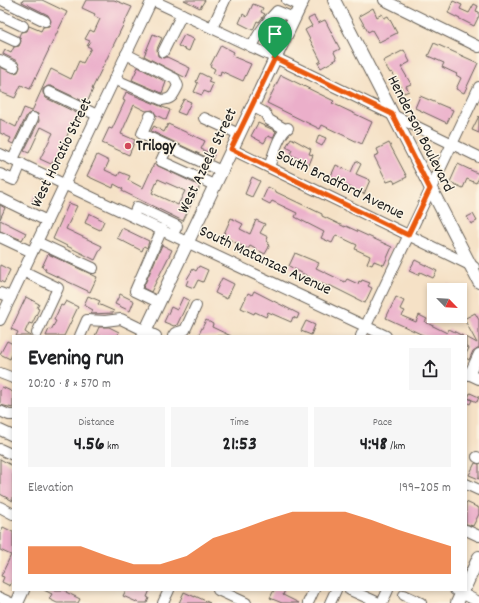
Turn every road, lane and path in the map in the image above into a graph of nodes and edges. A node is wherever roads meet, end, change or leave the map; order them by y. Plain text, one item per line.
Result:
1 (152, 0) edge
2 (225, 0) edge
3 (287, 0) edge
4 (334, 0) edge
5 (384, 0) edge
6 (3, 3) edge
7 (301, 3) edge
8 (182, 14) junction
9 (0, 15) edge
10 (294, 18) junction
11 (45, 20) dead end
12 (23, 26) dead end
13 (212, 28) junction
14 (0, 34) edge
15 (15, 41) dead end
16 (479, 46) edge
17 (252, 47) junction
18 (163, 52) dead end
19 (126, 54) junction
20 (275, 58) junction
21 (0, 60) edge
22 (14, 67) dead end
23 (114, 79) junction
24 (479, 87) edge
25 (49, 92) dead end
26 (252, 106) junction
27 (392, 114) junction
28 (97, 115) junction
29 (150, 116) dead end
30 (33, 118) dead end
31 (204, 118) dead end
32 (239, 134) junction
33 (452, 144) junction
34 (168, 146) junction
35 (231, 149) junction
36 (0, 154) edge
37 (479, 157) edge
38 (17, 161) junction
39 (269, 167) junction
40 (221, 171) junction
41 (0, 174) edge
42 (64, 184) junction
43 (214, 185) junction
44 (430, 189) junction
45 (0, 198) edge
46 (133, 216) junction
47 (47, 220) junction
48 (162, 229) junction
49 (173, 234) junction
50 (408, 235) junction
51 (0, 237) edge
52 (187, 241) junction
53 (37, 242) junction
54 (32, 252) junction
55 (474, 267) edge
56 (92, 268) dead end
57 (23, 271) junction
58 (479, 282) edge
59 (0, 293) edge
60 (10, 297) junction
61 (158, 302) junction
62 (196, 306) dead end
63 (0, 320) edge
64 (366, 326) junction
65 (37, 333) dead end
66 (148, 334) edge
67 (80, 335) edge
68 (174, 335) edge
69 (362, 335) edge
70 (384, 335) edge
71 (479, 354) edge
72 (0, 372) edge
73 (467, 374) edge
74 (12, 378) edge
75 (479, 379) edge
76 (0, 411) edge
77 (12, 416) edge
78 (0, 430) edge
79 (12, 436) edge
80 (0, 449) edge
81 (12, 455) edge
82 (467, 484) edge
83 (479, 490) edge
84 (0, 507) edge
85 (12, 513) edge
86 (467, 530) edge
87 (479, 536) edge
88 (478, 562) edge
89 (467, 581) edge
90 (23, 591) edge
91 (168, 591) edge
92 (220, 591) edge
93 (314, 591) edge
94 (336, 591) edge
95 (352, 591) edge
96 (387, 591) edge
97 (461, 592) edge
98 (0, 598) edge
99 (404, 598) edge
100 (367, 600) edge
101 (242, 602) edge
102 (479, 602) edge
103 (11, 603) edge
104 (17, 603) edge
105 (162, 603) edge
106 (308, 603) edge
107 (330, 603) edge
108 (380, 603) edge
109 (421, 603) edge

1 - 8 street
1 - 19 street, West Horatio Street
2 - 13 street
3 - 7 street
4 - 27 main road, Henderson Boulevard
5 - 16 street
6 - 11 street
7 - 10 main road, West Azeele Street
8 - 13 street
8 - 18 street
9 - 12 street
10 - 17 street
10 - 20 main road, West Azeele Street
13 - 17 street
14 - 15 street
17 - 20 street
19 - 23 street, West Horatio Street
19 - 23 street
20 - 26 main road, West Azeele Street
20 - 27 street
21 - 22 street
23 - 28 street, West Horatio Street
24 - 33 street
25 - 28 street
26 - 32 main road, West Azeele Street
26 - 39 street
27 - 33 street
27 - 44 main road, Henderson Boulevard
28 - 42 street, West Horatio Street
29 - 34 street
30 - 38 street
31 - 32 street
32 - 35 main road, West Azeele Street
33 - 37 street
33 - 44 street
34 - 40 street
34 - 43 street
35 - 39 street, South Bradford Avenue
35 - 40 main road, West Azeele Street
36 - 38 street, South Matanzas Avenue
38 - 41 street
38 - 42 street, South Matanzas Avenue
39 - 50 street, South Bradford Avenue
40 - 43 main road, West Azeele Street
42 - 46 street, South Matanzas Avenue
42 - 47 street, West Horatio Street
43 - 52 main road, West Azeele Street
44 - 50 street
44 - 55 main road, Henderson Boulevard
45 - 47 street
46 - 48 street, South Matanzas Avenue
46 - 49 street
47 - 53 street, West Horatio Street
48 - 49 street, South Matanzas Avenue
48 - 61 street
49 - 52 street, South Matanzas Avenue
50 - 55 street, South Bradford Avenue
50 - 64 street
51 - 54 street
52 - 61 main road, West Azeele Street
52 - 64 street, South Matanzas Avenue
53 - 54 street, West Horatio Street
53 - 56 street
54 - 57 street, West Horatio Street
55 - 58 main road, Henderson Boulevard
57 - 60 street, West Horatio Street
57 - 65 street
59 - 60 street
60 - 63 street, West Horatio Street
61 - 66 main road, West Azeele Street
62 - 68 street
64 - 69 street
64 - 70 street, South Matanzas Avenue
66 - 67 street
71 - 73 street
72 - 74 street
73 - 75 street
76 - 77 street
78 - 79 street
80 - 81 street
82 - 83 street
84 - 85 street
86 - 87 street
88 - 89 main road
90 - 104 main road
91 - 105 street
92 - 101 street
93 - 106 street
94 - 107 street
95 - 100 street
96 - 108 street
97 - 102 street
98 - 103 street
99 - 109 street
100 - 108 street

